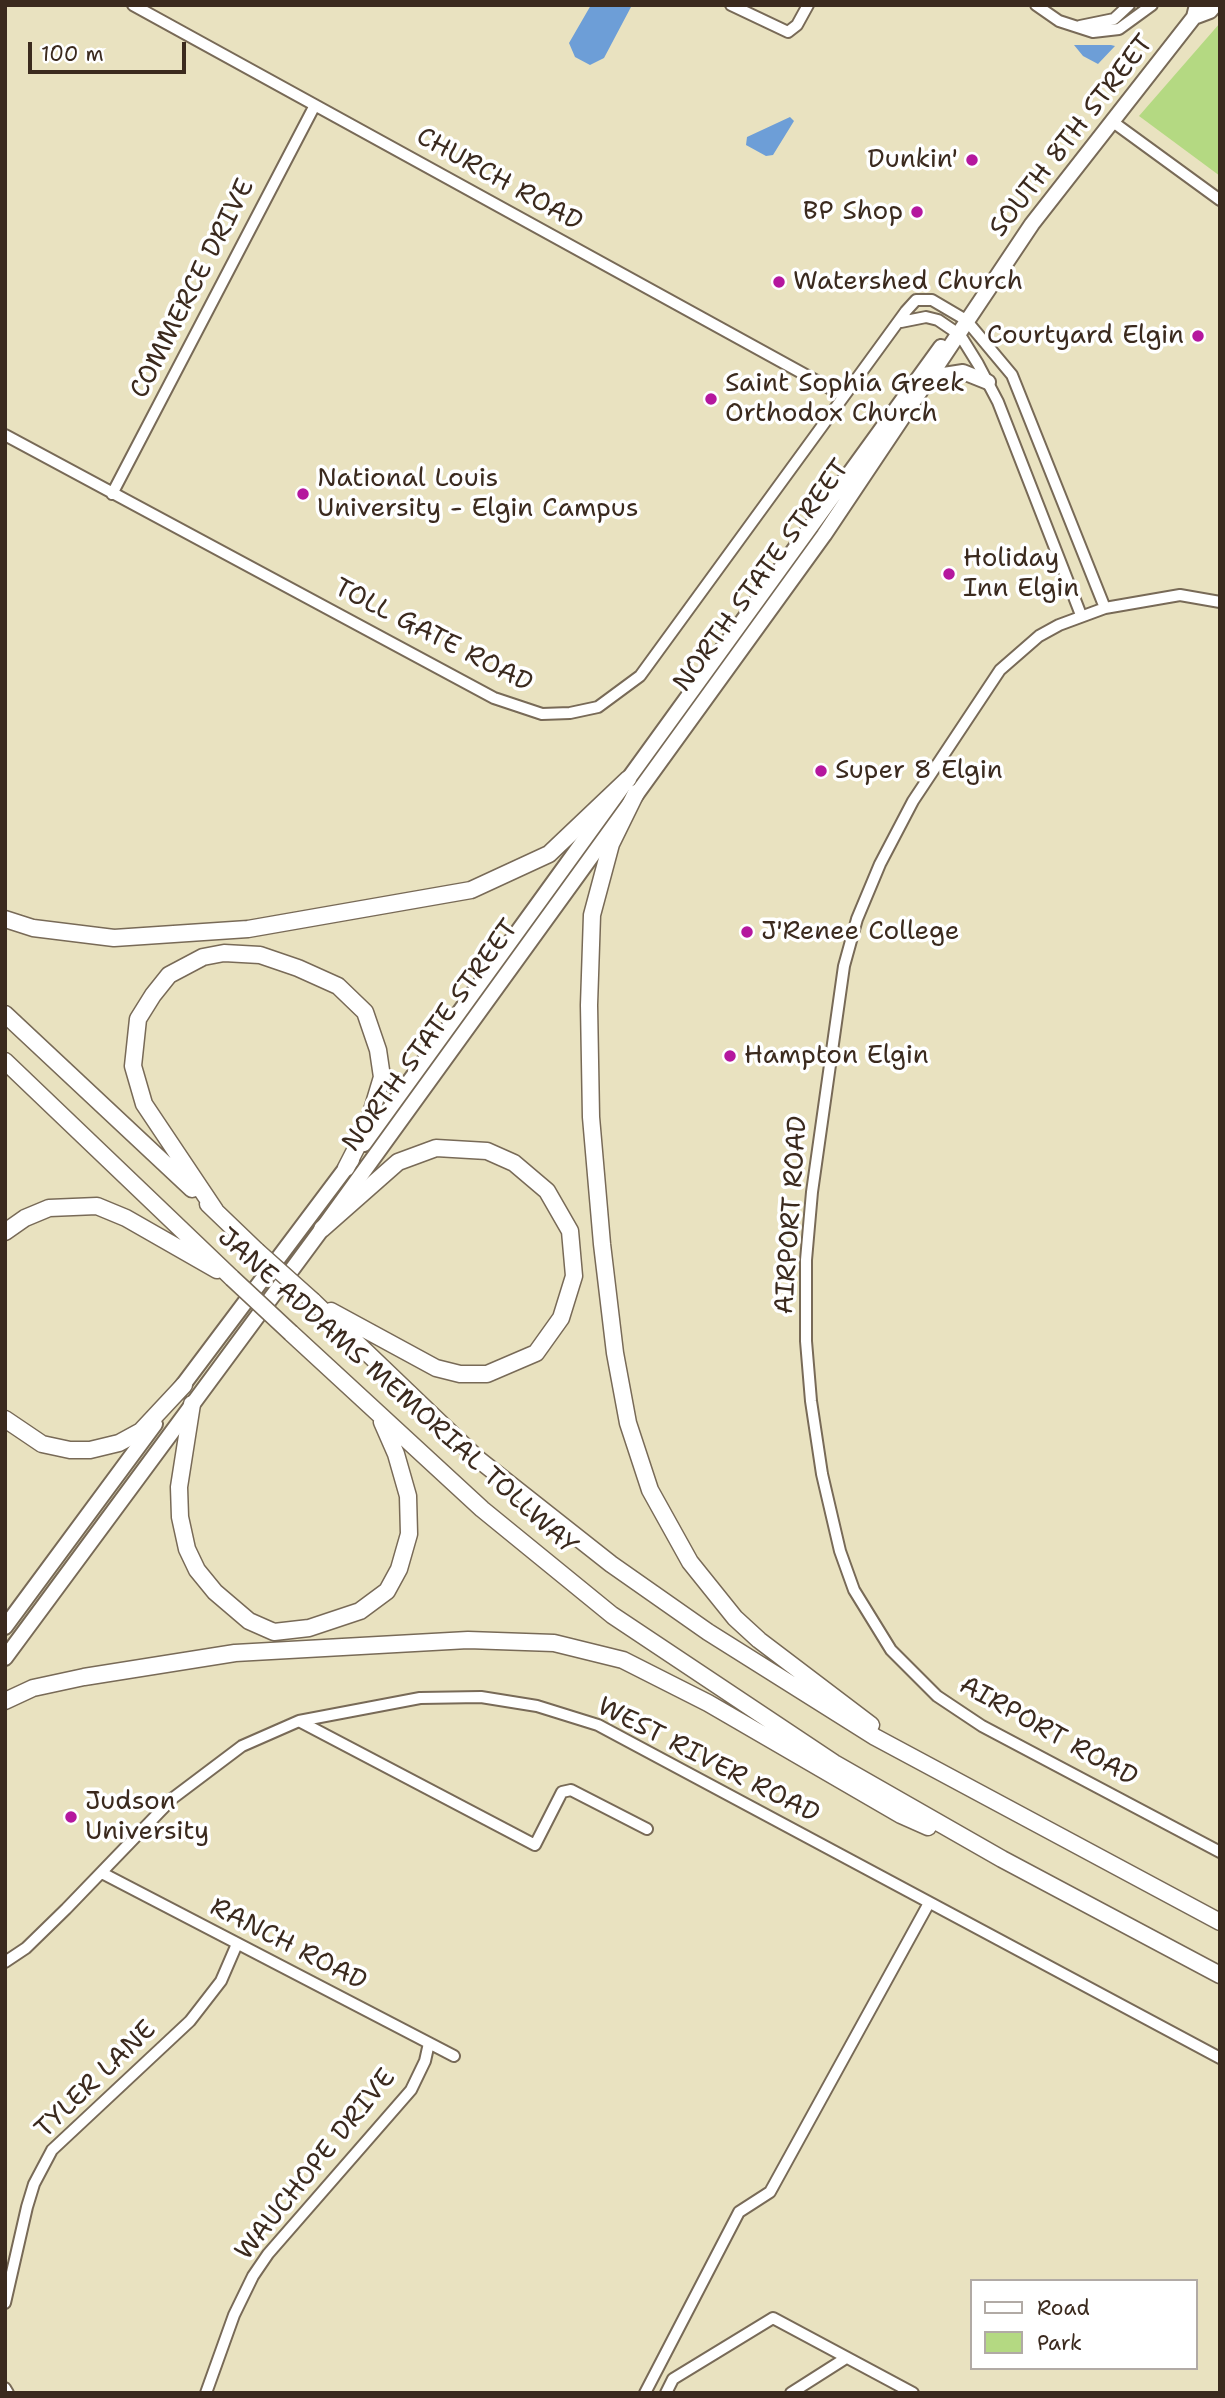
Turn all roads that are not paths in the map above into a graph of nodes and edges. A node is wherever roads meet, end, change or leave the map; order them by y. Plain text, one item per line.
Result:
1 (134, 5) edge
2 (731, 5) edge
3 (808, 5) edge
4 (1035, 5) edge
5 (1152, 5) edge
6 (1214, 5) edge
7 (1128, 6) edge
8 (1196, 11) edge
9 (1080, 26) junction
10 (315, 105) junction
11 (1113, 122) junction
12 (1220, 200) edge
13 (966, 320) junction
14 (901, 321) junction
15 (957, 332) junction
16 (931, 377) junction
17 (988, 382) junction
18 (842, 396) junction
19 (5, 435) edge
20 (112, 494) junction
21 (1220, 602) edge
22 (1105, 608) junction
23 (1081, 615) junction
24 (632, 786) junction
25 (5, 919) edge
26 (5, 1014) edge
27 (5, 1061) edge
28 (346, 1168) junction
29 (215, 1210) junction
30 (322, 1229) junction
31 (5, 1232) edge
32 (232, 1278) junction
33 (313, 1301) junction
34 (184, 1385) junction
35 (192, 1404) junction
36 (380, 1416) junction
37 (5, 1419) edge
38 (5, 1627) edge
39 (5, 1658) edge
40 (5, 1701) edge
41 (299, 1721) junction
42 (896, 1748) junction
43 (647, 1829) dead end
44 (1220, 1852) edge
45 (1002, 1859) junction
46 (102, 1873) junction
47 (929, 1903) junction
48 (1220, 1922) edge
49 (237, 1944) junction
50 (5, 1962) edge
51 (1220, 1975) edge
52 (429, 2043) junction
53 (454, 2056) dead end
54 (1220, 2058) edge
55 (5, 2303) edge
56 (846, 2358) junction
57 (5, 2388) edge
58 (8, 2393) edge
59 (206, 2393) edge
60 (645, 2393) edge
61 (666, 2393) edge
62 (791, 2393) edge
63 (913, 2393) edge

1 - 10 street, CHURCH ROAD
2 - 3 street
4 - 9 street
5 - 9 street
6 - 8 main road, SOUTH 8TH STREET
7 - 9 street
8 - 11 main road, SOUTH 8TH STREET
10 - 18 street, CHURCH ROAD
10 - 20 street, COMMERCE DRIVE
11 - 12 street
11 - 13 main road, SOUTH 8TH STREET
13 - 14 street, TOLL GATE ROAD
13 - 15 main road, NORTH STATE STREET
13 - 22 street, TOLL GATE ROAD
14 - 15 street
14 - 18 street, TOLL GATE ROAD
15 - 16 main road, NORTH STATE STREET
15 - 17 street
15 - 24 main road, NORTH STATE STREET
16 - 17 main road
16 - 24 main road, NORTH STATE STREET
17 - 23 street
18 - 20 street, TOLL GATE ROAD
19 - 20 street, TOLL GATE ROAD
21 - 22 street, AIRPORT ROAD
22 - 23 street, AIRPORT ROAD
23 - 44 street, AIRPORT ROAD
24 - 25 highway
24 - 28 main road, NORTH STATE STREET
24 - 30 main road, NORTH STATE STREET
24 - 42 highway
26 - 29 highway, JANE ADDAMS MEMORIAL TOLLWAY
27 - 32 highway, JANE ADDAMS MEMORIAL TOLLWAY
28 - 29 highway
28 - 34 main road, NORTH STATE STREET
29 - 33 highway, JANE ADDAMS MEMORIAL TOLLWAY, bridge
30 - 33 highway
30 - 35 main road, NORTH STATE STREET
31 - 32 highway
32 - 36 highway, JANE ADDAMS MEMORIAL TOLLWAY, bridge
33 - 42 highway, JANE ADDAMS MEMORIAL TOLLWAY
34 - 37 highway
34 - 38 main road, NORTH STATE STREET
35 - 36 highway
35 - 39 main road, NORTH STATE STREET
36 - 45 highway, JANE ADDAMS MEMORIAL TOLLWAY
40 - 45 highway
41 - 43 street
41 - 46 street, WEST RIVER ROAD
41 - 47 street, WEST RIVER ROAD
42 - 48 highway, JANE ADDAMS MEMORIAL TOLLWAY
45 - 51 highway, JANE ADDAMS MEMORIAL TOLLWAY
46 - 49 street, RANCH ROAD
46 - 50 street, WEST RIVER ROAD
47 - 54 street, WEST RIVER ROAD
47 - 60 street
49 - 52 street, RANCH ROAD
49 - 55 street, TYLER LANE
52 - 53 street, RANCH ROAD
52 - 59 street, WAUCHOPE DRIVE
56 - 61 street
56 - 62 street
56 - 63 street
57 - 58 street

